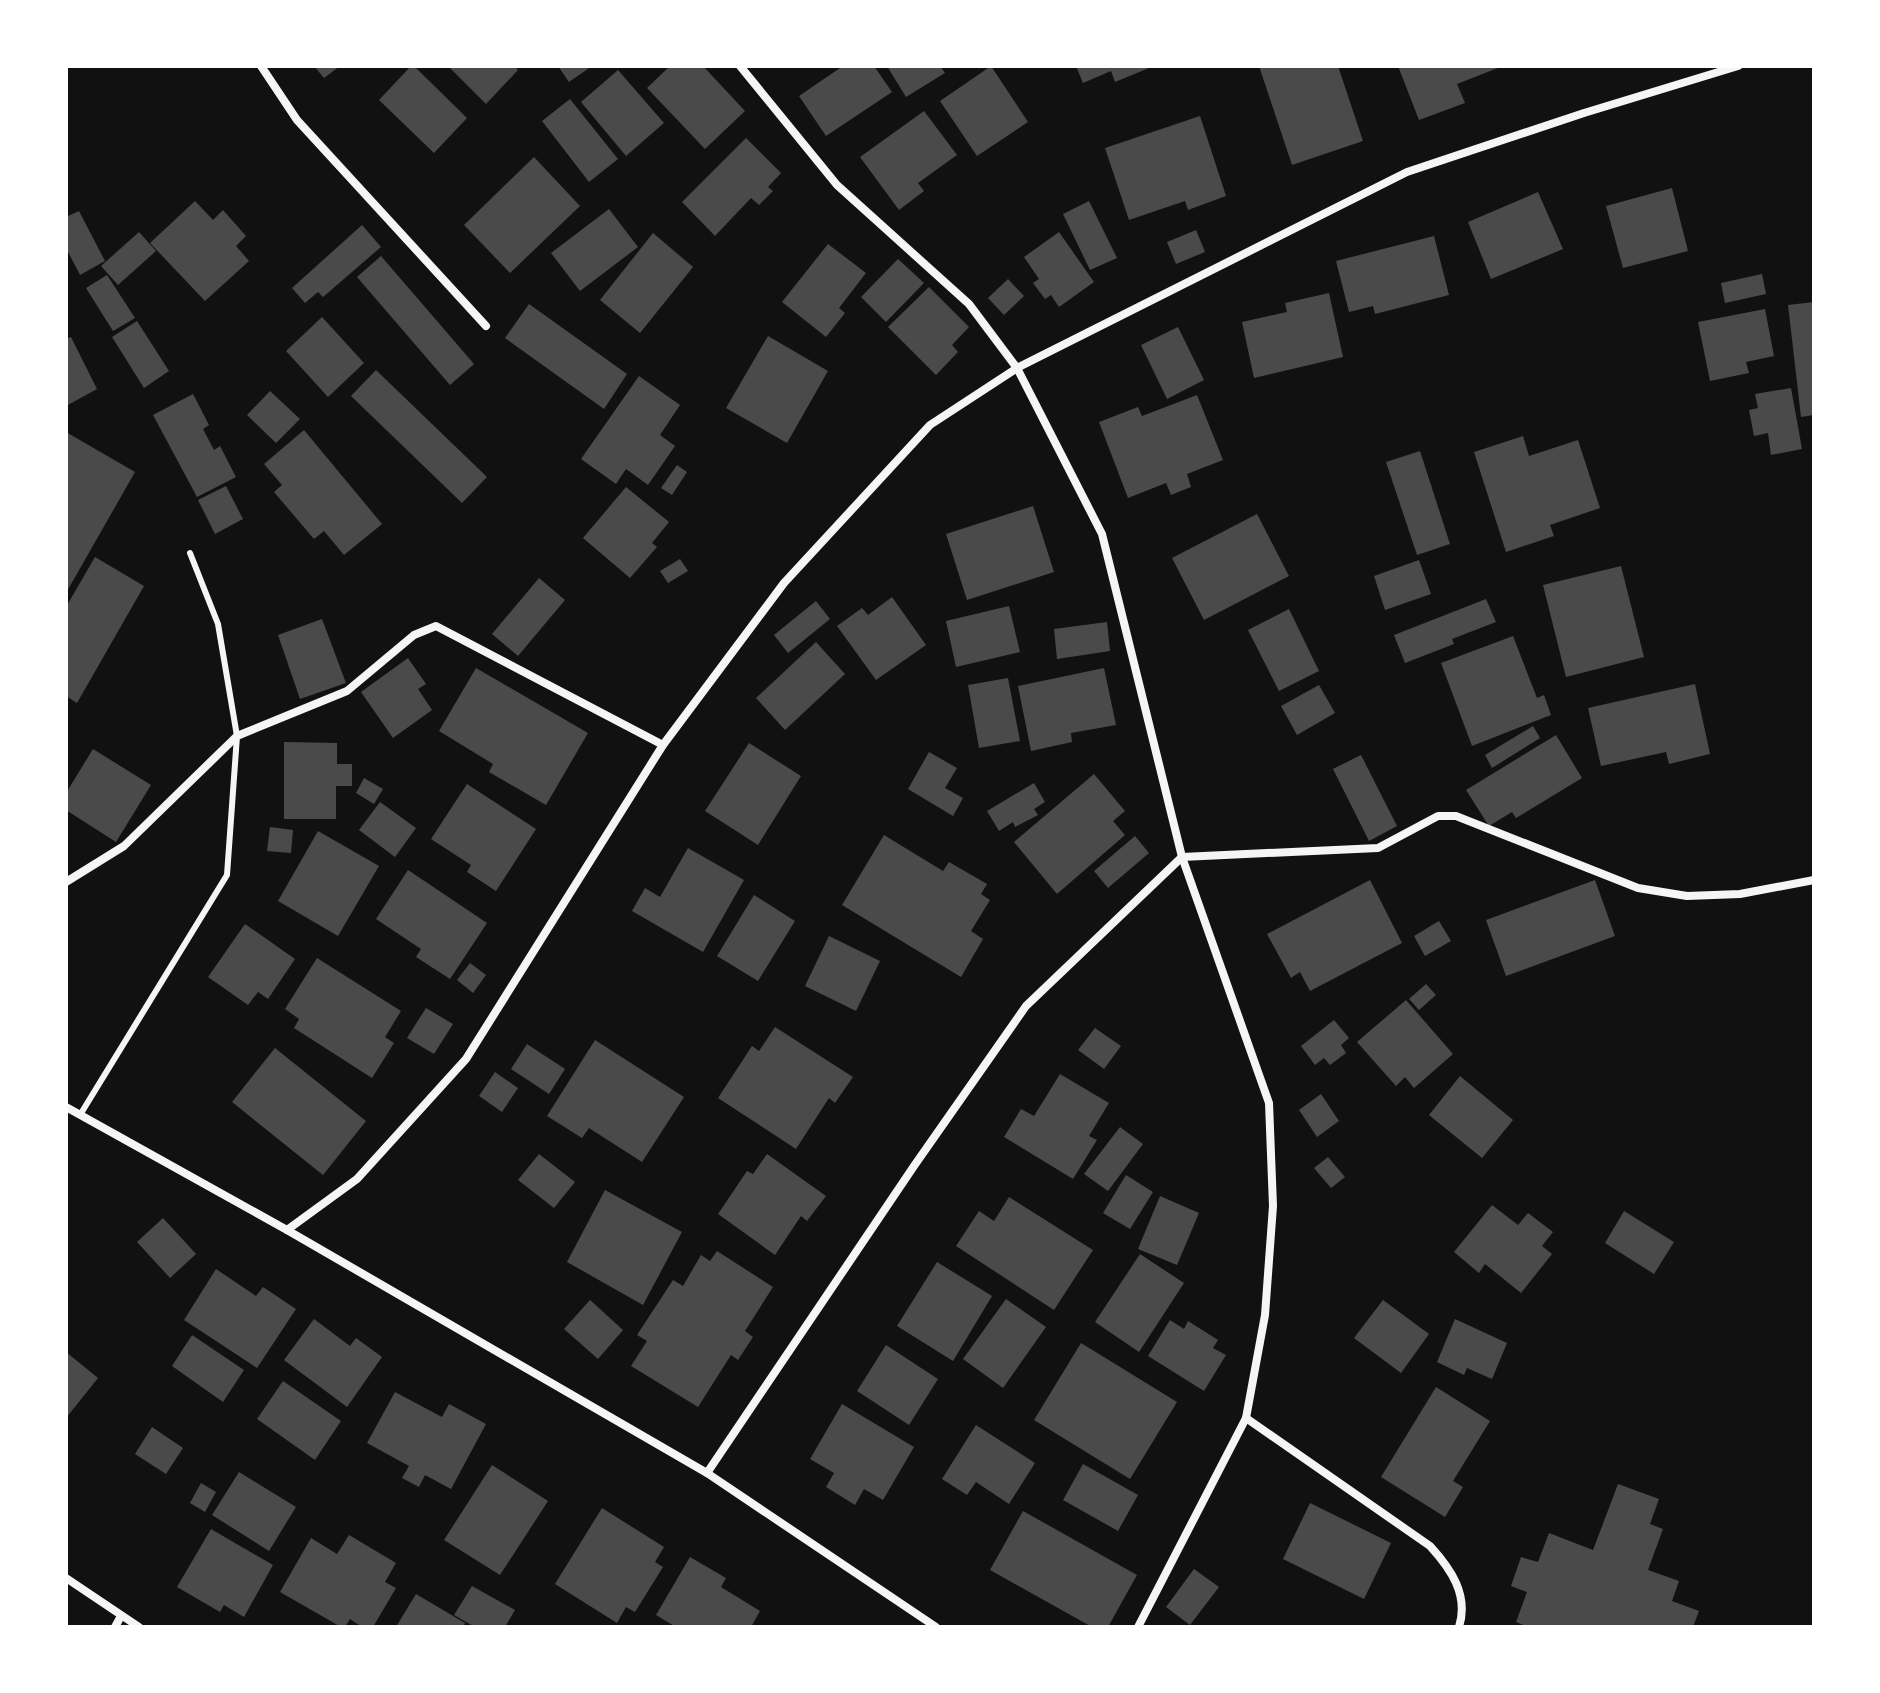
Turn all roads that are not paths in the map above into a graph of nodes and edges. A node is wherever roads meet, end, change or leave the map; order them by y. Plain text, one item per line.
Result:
1 (261, 66) edge
2 (740, 66) edge
3 (1738, 66) edge
4 (486, 326) dead end
5 (1017, 368) junction
6 (190, 553) dead end
7 (237, 736) junction
8 (663, 745) junction
9 (1182, 857) junction
10 (1814, 880) edge
11 (66, 882) edge
12 (66, 1107) edge
13 (80, 1115) junction
14 (287, 1230) junction
15 (1246, 1418) junction
16 (707, 1473) junction
17 (66, 1578) edge
18 (121, 1616) junction
19 (115, 1627) edge
20 (139, 1627) edge
21 (936, 1627) edge
22 (1138, 1627) edge
23 (1459, 1627) edge

1 - 4 street
2 - 5 street
3 - 5 street
5 - 8 street
5 - 9 street
6 - 7 lane
7 - 8 street
7 - 11 street
7 - 13 lane
8 - 14 street
9 - 10 street
9 - 15 street
9 - 16 street
12 - 13 street
13 - 14 street
14 - 16 street
15 - 22 street
15 - 23 street
16 - 21 street
17 - 18 street
18 - 19 street
18 - 20 street

